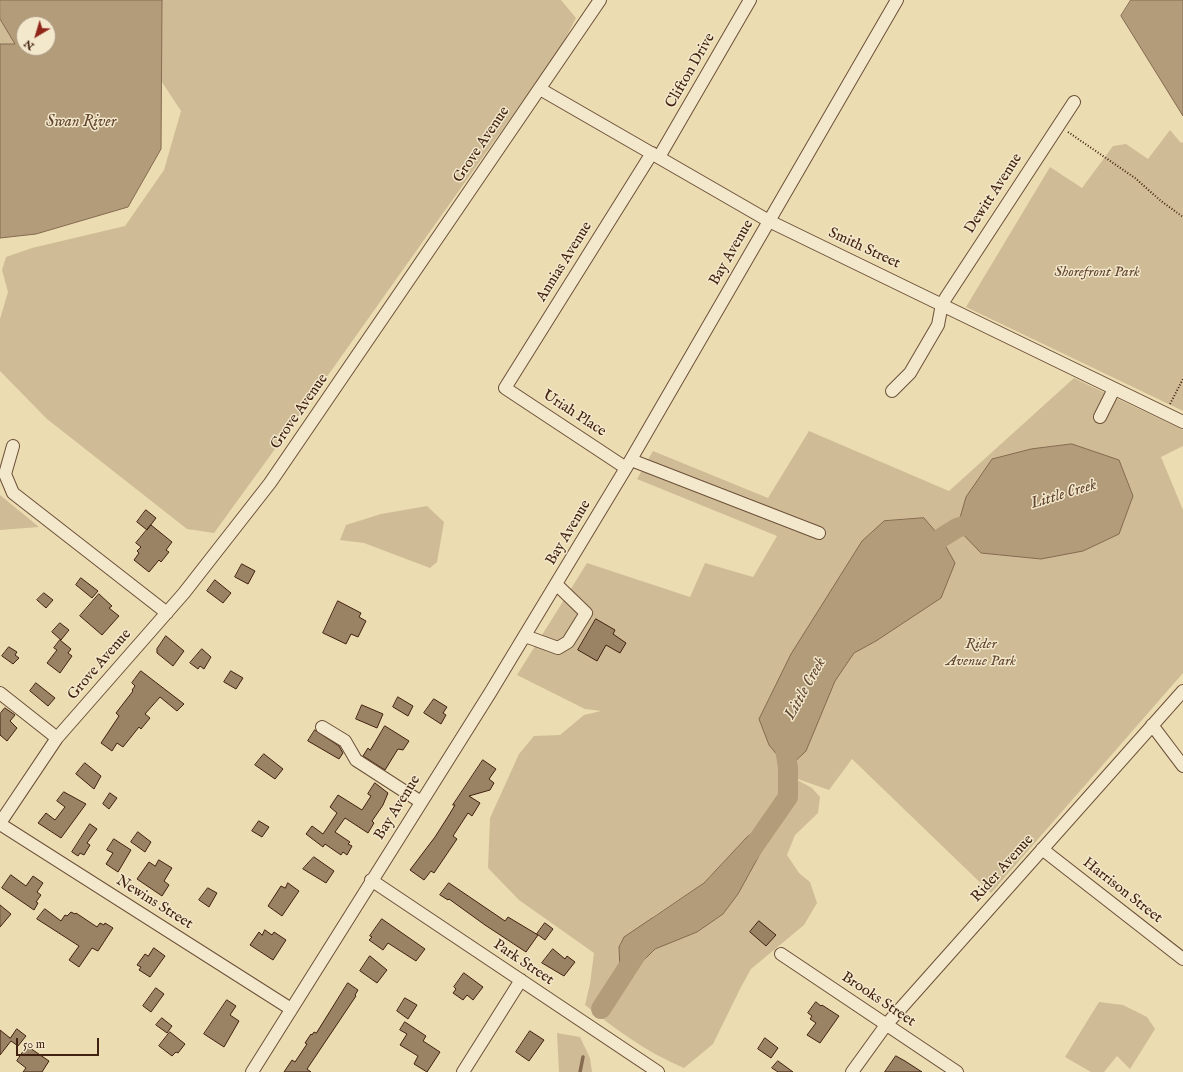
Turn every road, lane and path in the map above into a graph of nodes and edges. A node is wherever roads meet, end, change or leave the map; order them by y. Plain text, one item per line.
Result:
1 (600, 0) edge
2 (750, 0) edge
3 (897, 0) edge
4 (540, 89) junction
5 (1074, 102) dead end
6 (1055, 128) junction
7 (655, 155) junction
8 (1183, 217) edge
9 (769, 221) junction
10 (942, 304) junction
11 (1183, 379) edge
12 (505, 388) joint
13 (1114, 389) junction
14 (892, 391) dead end
15 (1170, 404) dead end
16 (1100, 417) dead end
17 (1183, 422) edge
18 (13, 446) dead end
19 (629, 464) junction
20 (819, 533) dead end
21 (556, 584) junction
22 (167, 612) junction
23 (525, 636) junction
24 (1183, 691) edge
25 (0, 693) edge
26 (1152, 725) junction
27 (322, 727) dead end
28 (57, 738) junction
29 (1183, 766) edge
30 (420, 802) junction
31 (0, 824) edge
32 (1042, 849) junction
33 (371, 880) junction
34 (781, 954) dead end
35 (1183, 958) edge
36 (521, 980) junction
37 (291, 1009) junction
38 (886, 1024) junction
39 (252, 1072) edge
40 (463, 1072) edge
41 (658, 1072) edge
42 (852, 1072) edge
43 (957, 1072) edge

1 - 4 street, Grove Avenue
2 - 7 street, Clifton Drive
3 - 9 street, Bay Avenue
4 - 7 street, Smith Street
4 - 22 street, Grove Avenue
5 - 6 street, Dewitt Avenue
6 - 8 path
6 - 10 street, Dewitt Avenue
7 - 9 street, Smith Street
7 - 12 street, Annias Avenue
9 - 10 street, Smith Street
9 - 19 street, Bay Avenue
10 - 13 street, Smith Street
10 - 14 street
11 - 15 path
12 - 19 street, Uriah Place
13 - 16 street
13 - 17 street, Smith Street
18 - 22 street
19 - 20 street, Uriah Place
19 - 21 street, Bay Avenue
21 - 23 street, Bay Avenue
21 - 23 street
22 - 28 street, Grove Avenue
23 - 30 street, Bay Avenue
24 - 26 street, Rider Avenue
25 - 28 street
26 - 29 street
26 - 32 street, Rider Avenue
27 - 30 street
28 - 31 street, Grove Avenue
30 - 33 street, Bay Avenue
31 - 37 street, Newins Street
32 - 35 street, Harrison Street
32 - 38 street, Rider Avenue
33 - 36 street, Park Street
33 - 37 street, Bay Avenue
34 - 38 street, Brooks Street
36 - 40 street
36 - 41 street, Park Street
37 - 39 street, Bay Avenue
38 - 42 street, Rider Avenue
38 - 43 street, Brooks Street

